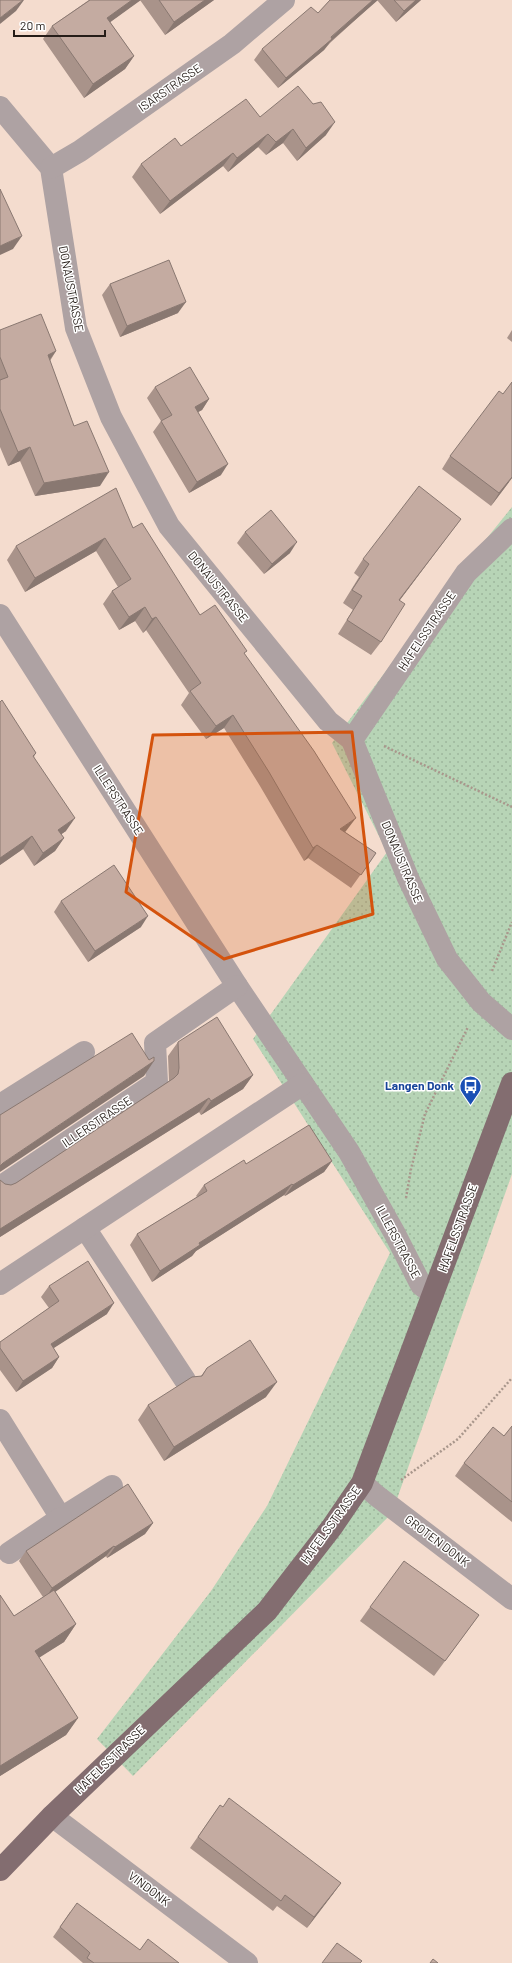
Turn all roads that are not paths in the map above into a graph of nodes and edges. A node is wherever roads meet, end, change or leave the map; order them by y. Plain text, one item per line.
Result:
1 (284, 0) edge
2 (0, 107) edge
3 (51, 168) junction
4 (512, 529) edge
5 (0, 615) edge
6 (352, 740) junction
7 (237, 986) junction
8 (512, 1029) edge
9 (84, 1052) dead end
10 (512, 1083) edge
11 (304, 1084) junction
12 (0, 1105) edge
13 (0, 1187) edge
14 (85, 1228) junction
15 (0, 1284) edge
16 (433, 1294) junction
17 (185, 1380) edge
18 (0, 1420) edge
19 (112, 1486) dead end
20 (370, 1490) junction
21 (61, 1518) junction
22 (9, 1553) dead end
23 (512, 1599) edge
24 (52, 1816) junction
25 (0, 1870) edge
26 (247, 1963) edge

1 - 3 street, ISARSTRASSE
2 - 3 street
3 - 6 street, DONAUSTRASSE
4 - 6 street, HAFELSSTRASSE
5 - 7 street, ILLERSTRASSE
6 - 8 street, DONAUSTRASSE
7 - 11 street, ILLERSTRASSE
7 - 13 street, ILLERSTRASSE
9 - 12 street
10 - 16 main road, HAFELSSTRASSE
11 - 14 street
11 - 16 street, ILLERSTRASSE
14 - 15 street
14 - 17 street
16 - 20 main road, HAFELSSTRASSE
18 - 21 street
19 - 21 street
20 - 23 street, GROTEN DONK
20 - 24 main road, HAFELSSTRASSE
21 - 22 street
24 - 25 main road, HAFELSSTRASSE
24 - 26 street, VINDONK

